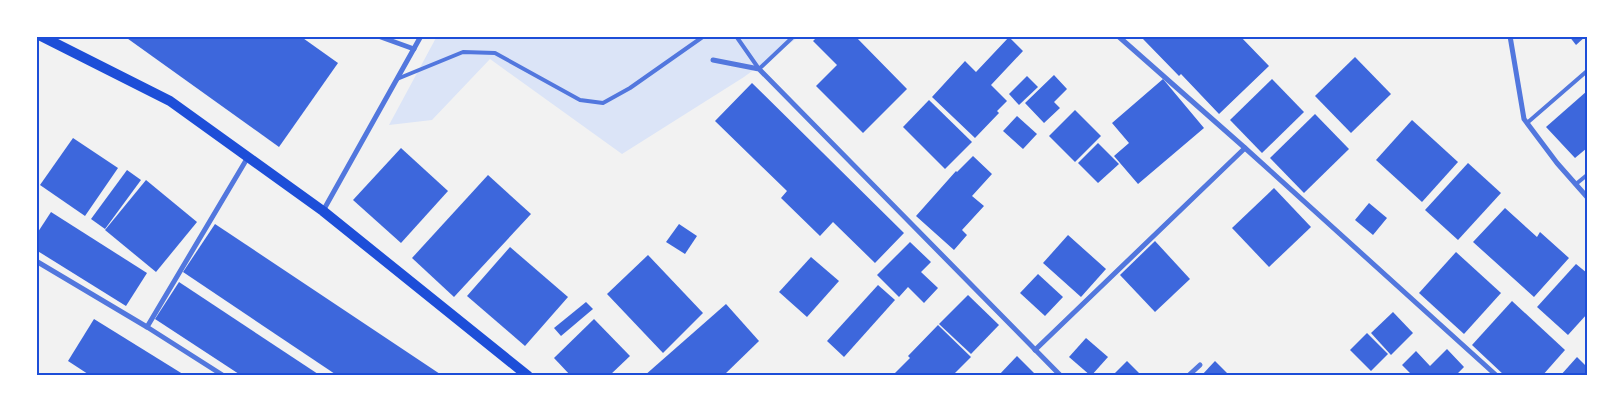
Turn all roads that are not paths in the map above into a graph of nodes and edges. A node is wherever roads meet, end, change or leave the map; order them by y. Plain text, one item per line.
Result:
1 (41, 36) edge
2 (378, 36) edge
3 (421, 36) edge
4 (704, 36) edge
5 (736, 36) edge
6 (794, 36) edge
7 (1118, 36) edge
8 (1510, 36) edge
9 (414, 49) junction
10 (714, 60) dead end
11 (759, 68) junction
12 (1587, 71) edge
13 (397, 79) junction
14 (1527, 123) junction
15 (1245, 148) junction
16 (248, 157) junction
17 (1587, 175) edge
18 (1576, 184) junction
19 (1587, 197) edge
20 (323, 211) junction
21 (36, 261) edge
22 (147, 327) junction
23 (1035, 350) junction
24 (1200, 364) dead end
25 (224, 376) edge
26 (528, 376) edge
27 (1061, 376) edge
28 (1188, 376) edge
29 (1497, 376) edge

1 - 16 main road
2 - 9 street
3 - 9 street
4 - 13 lane
5 - 11 lane
6 - 11 lane
7 - 15 street
8 - 14 street
9 - 13 street
10 - 11 street
11 - 23 street
12 - 14 lane
13 - 20 street
14 - 18 street
15 - 23 street
15 - 29 street
16 - 20 main road
16 - 22 street
17 - 18 lane
18 - 19 street
20 - 26 main road
21 - 22 street
22 - 25 street
23 - 27 street
24 - 28 street

